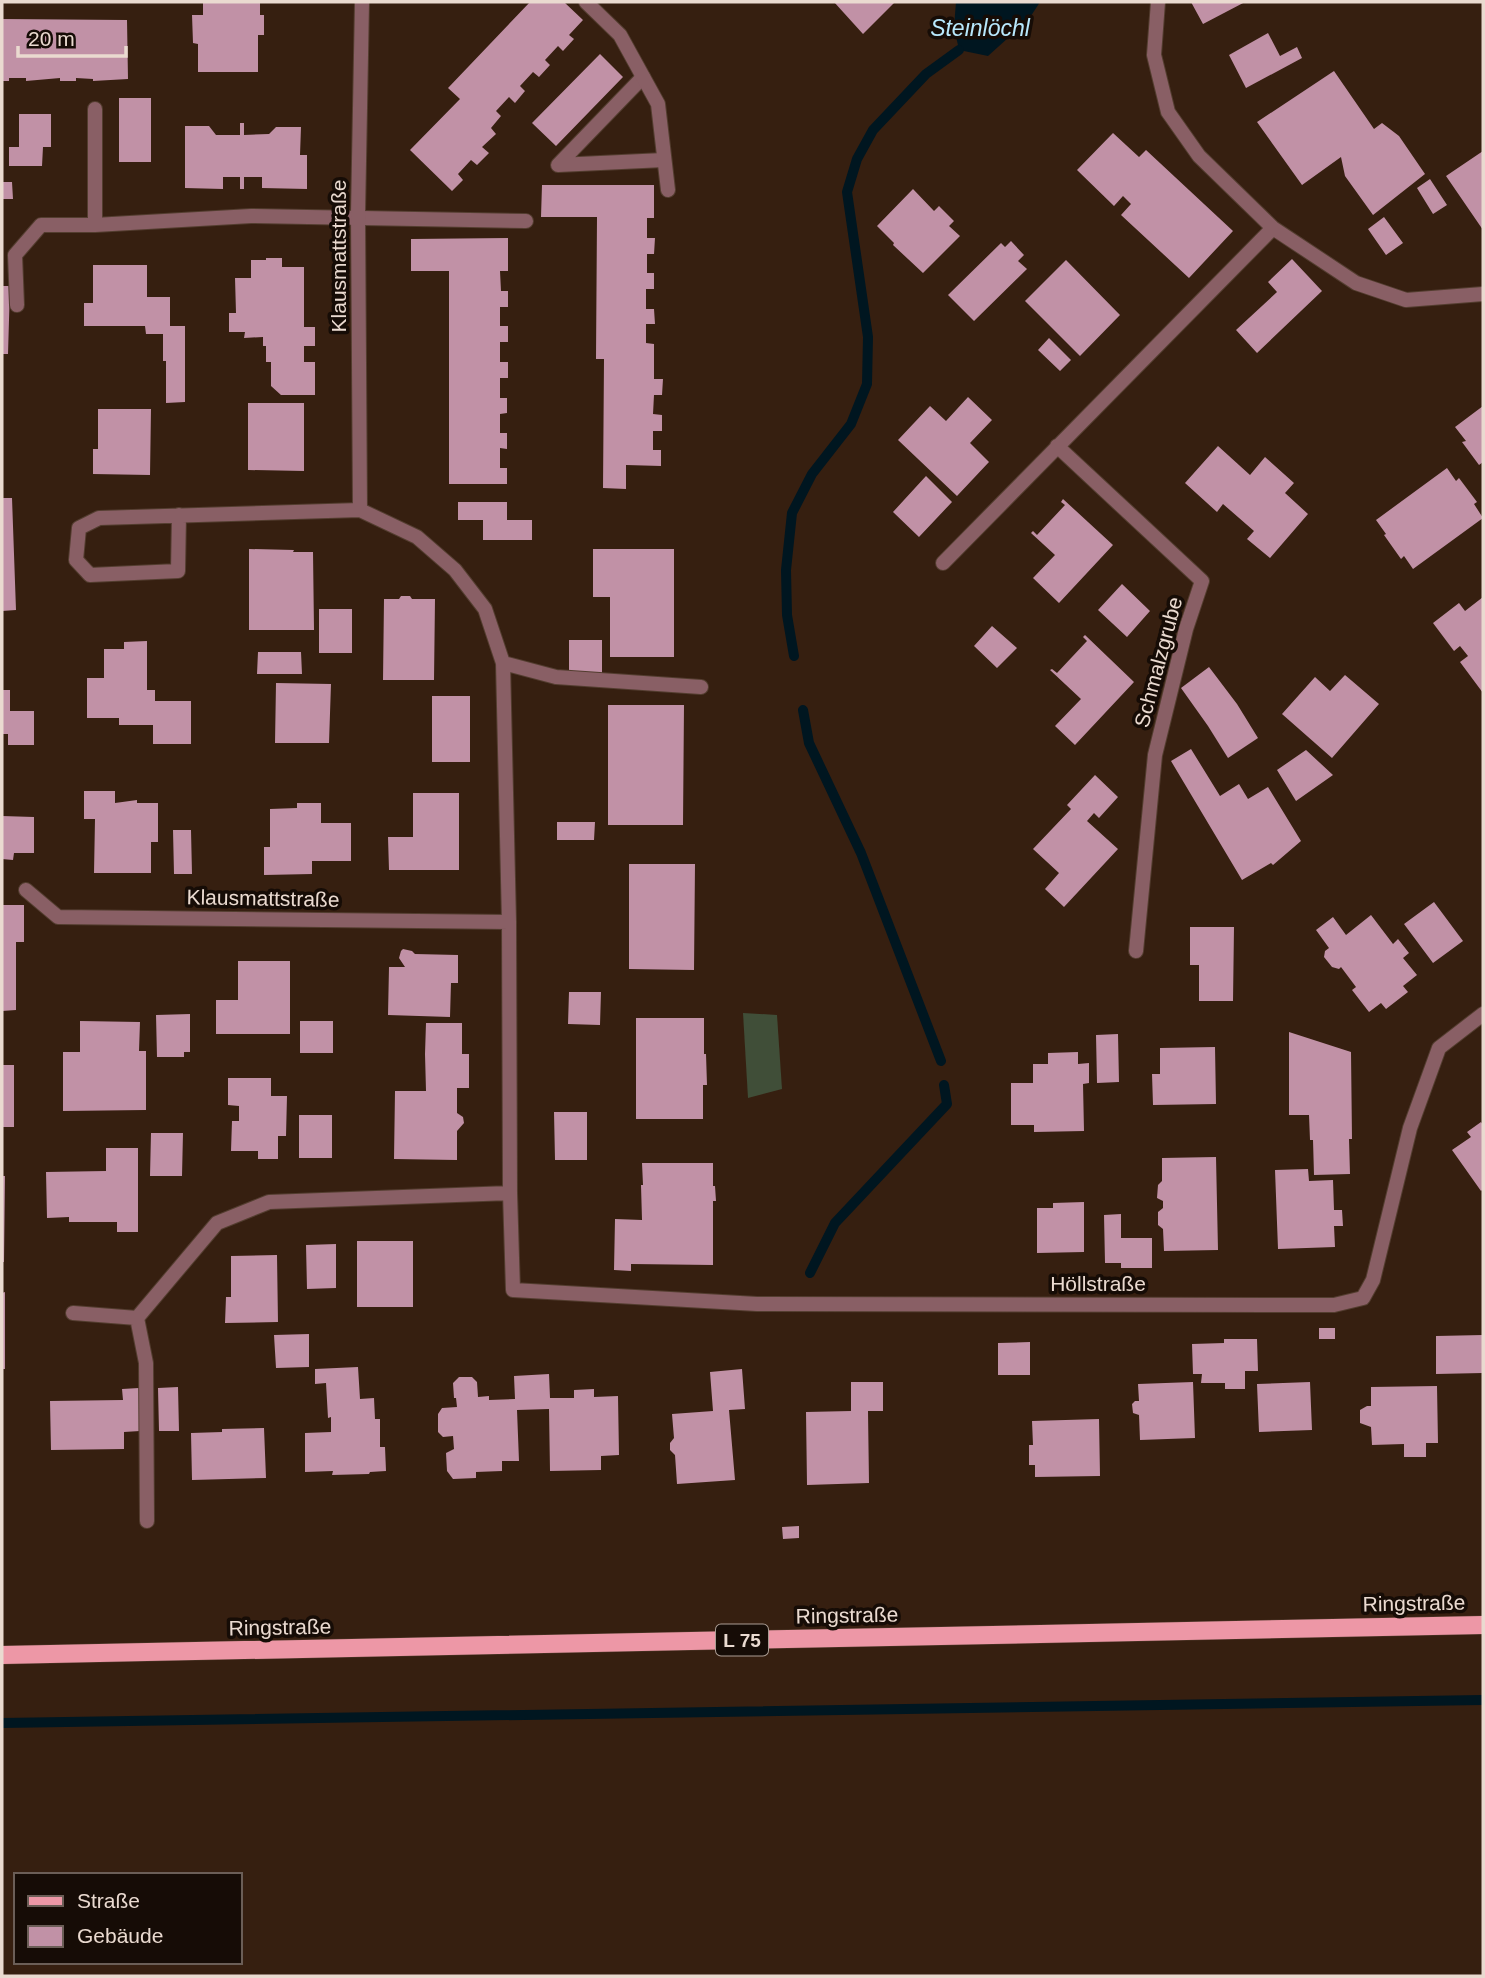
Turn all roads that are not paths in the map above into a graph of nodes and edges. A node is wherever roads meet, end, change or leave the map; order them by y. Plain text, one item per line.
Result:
1 (362, 2) edge
2 (586, 2) edge
3 (1158, 2) edge
4 (643, 77) junction
5 (95, 109) dead end
6 (664, 160) junction
7 (668, 190) dead end
8 (358, 218) junction
9 (526, 221) dead end
10 (95, 225) junction
11 (1273, 228) junction
12 (1483, 294) edge
13 (17, 305) dead end
14 (1057, 446) junction
15 (360, 510) junction
16 (179, 515) junction
17 (943, 563) dead end
18 (503, 663) junction
19 (701, 687) dead end
20 (26, 890) dead end
21 (509, 922) junction
22 (1136, 951) dead end
23 (1483, 1014) edge
24 (510, 1193) junction
25 (73, 1313) dead end
26 (137, 1318) junction
27 (147, 1521) dead end
28 (1483, 1625) edge
29 (2, 1655) edge

1 - 8 street, Klausmattstraße
2 - 4 street
3 - 11 street
4 - 6 street
4 - 6 street
5 - 10 street
6 - 7 street
8 - 9 street
8 - 10 street
8 - 15 street, Klausmattstraße
10 - 13 street
11 - 12 street
11 - 14 street
14 - 17 street
14 - 22 street, Schmalzgrube
15 - 16 street
15 - 18 street
16 - 16 street
18 - 19 street
18 - 21 street
20 - 21 street, Klausmattstraße
21 - 24 street
23 - 24 street, Höllstraße
24 - 26 street
25 - 26 street
26 - 27 street
28 - 29 main road, Ringstraße / L 75

